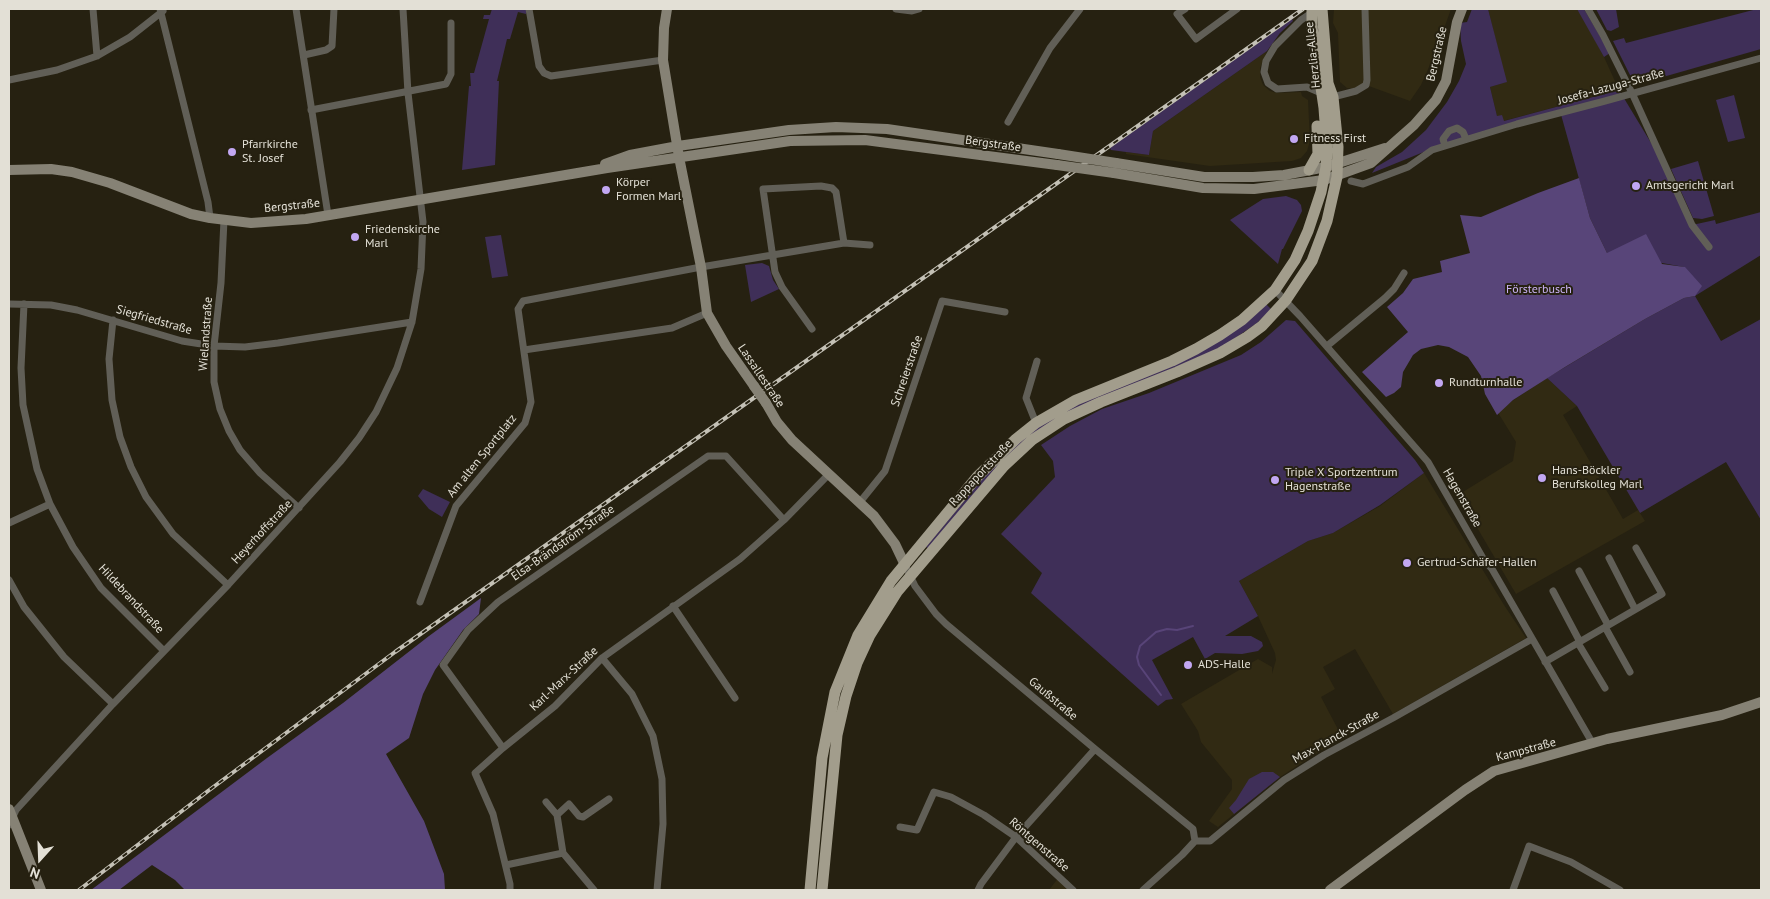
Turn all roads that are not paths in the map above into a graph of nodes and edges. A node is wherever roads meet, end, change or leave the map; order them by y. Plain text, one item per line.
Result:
1 (93, 9) edge
2 (296, 9) edge
3 (334, 9) edge
4 (403, 9) edge
5 (529, 9) edge
6 (667, 9) edge
7 (896, 9) edge
8 (919, 9) edge
9 (1080, 9) edge
10 (1185, 9) edge
11 (1237, 9) edge
12 (1312, 9) edge
13 (1317, 9) edge
14 (1322, 9) edge
15 (1365, 9) edge
16 (1462, 9) edge
17 (1588, 9) edge
18 (162, 10) edge
19 (451, 23) dead end
20 (1317, 26) junction
21 (304, 54) junction
22 (98, 56) junction
23 (1761, 58) edge
24 (663, 60) junction
25 (9, 80) edge
26 (408, 93) junction
27 (1323, 93) junction
28 (1632, 93) junction
29 (312, 110) junction
30 (1008, 122) dead end
31 (1466, 139) junction
32 (678, 146) junction
33 (1390, 146) junction
34 (1445, 146) junction
35 (679, 157) junction
36 (1058, 160) junction
37 (1338, 163) junction
38 (1326, 167) junction
39 (9, 170) edge
40 (1309, 170) junction
41 (583, 172) junction
42 (1337, 177) junction
43 (1324, 180) junction
44 (1351, 182) dead end
45 (421, 199) junction
46 (328, 215) junction
47 (210, 218) junction
48 (224, 220) junction
49 (844, 243) junction
50 (870, 245) dead end
51 (1709, 247) dead end
52 (774, 256) junction
53 (701, 267) junction
54 (1404, 273) dead end
55 (1275, 290) junction
56 (1286, 300) junction
57 (9, 304) edge
58 (24, 304) junction
59 (1005, 312) dead end
60 (707, 313) junction
61 (113, 320) junction
62 (412, 322) junction
63 (812, 329) dead end
64 (214, 346) junction
65 (1327, 346) junction
66 (524, 350) junction
67 (1037, 361) dead end
68 (1036, 423) junction
69 (829, 474) junction
70 (860, 502) junction
71 (50, 504) junction
72 (299, 508) junction
73 (784, 520) junction
74 (9, 523) edge
75 (1636, 548) dead end
76 (1609, 558) dead end
77 (908, 570) junction
78 (1579, 571) dead end
79 (9, 580) edge
80 (228, 585) junction
81 (1553, 591) dead end
82 (420, 602) dead end
83 (673, 606) junction
84 (1635, 609) junction
85 (1607, 626) junction
86 (1532, 639) junction
87 (1579, 642) junction
88 (164, 651) junction
89 (602, 658) junction
90 (1546, 662) junction
91 (1630, 672) dead end
92 (1605, 688) dead end
93 (735, 698) dead end
94 (1761, 702) edge
95 (113, 704) junction
96 (1593, 744) junction
97 (503, 748) junction
98 (1095, 749) junction
99 (609, 799) dead end
100 (546, 802) dead end
101 (557, 814) junction
102 (10, 817) edge
103 (900, 827) dead end
104 (1016, 837) junction
105 (1195, 841) junction
106 (563, 853) junction
107 (506, 865) junction
108 (41, 890) edge
109 (510, 890) edge
110 (594, 890) edge
111 (657, 890) edge
112 (810, 890) edge
113 (822, 890) edge
114 (978, 890) edge
115 (1073, 890) edge
116 (1143, 890) edge
117 (1330, 890) edge
118 (1513, 890) edge
119 (1620, 890) edge

1 - 22 street
2 - 21 street
3 - 21 street
4 - 26 street, Heyerhoffstraße
5 - 24 street
6 - 24 main road, Lassallestraße
7 - 8 street
9 - 30 street
10 - 11 street
12 - 20 main road, Herzlia-Allee, bridge
13 - 27 street, Herzlia-Allee
14 - 20 main road, Herzlia-Allee
15 - 27 street, Herzlia-Allee
16 - 33 main road, Bergstraße
17 - 28 street
18 - 22 street
18 - 47 street
19 - 26 street
20 - 27 main road, Herzlia-Allee
21 - 29 street
22 - 25 street
23 - 28 street, Josefa-Lazuga-Straße
24 - 32 main road, Lassallestraße
26 - 29 street
26 - 45 street, Heyerhoffstraße
27 - 37 main road, Herzlia-Allee
27 - 38 main road, Herzlia-Allee
27 - 40 main road
28 - 31 street, Josefa-Lazuga-Straße
28 - 51 street
29 - 46 street
31 - 34 street, Josefa-Lazuga-Straße
31 - 34 street
32 - 35 main road, Lassallestraße
32 - 36 main road, Bergstraße
32 - 41 main road, Bergstraße
33 - 37 main road, Bergstraße
33 - 42 main road, Bergstraße
34 - 44 street, Josefa-Lazuga-Straße
35 - 36 main road, Bergstraße
35 - 41 main road, Bergstraße
35 - 53 main road, Lassallestraße
36 - 40 main road, Bergstraße, bridge
36 - 43 main road, Bergstraße, bridge
37 - 38 main road, Bergstraße
37 - 42 main road, Herzlia-Allee
38 - 40 main road, Bergstraße
38 - 43 main road, Herzlia-Allee
39 - 47 main road, Bergstraße
41 - 45 main road, Bergstraße
42 - 43 main road, Bergstraße
42 - 56 main road, Rappaportstraße
43 - 55 main road, Rappaportstraße
45 - 46 main road, Bergstraße
45 - 62 street, Heyerhoffstraße
46 - 48 main road, Bergstraße
47 - 48 main road, Bergstraße
48 - 64 street, Wielandstraße
49 - 50 street, Am alten Sportplatz
49 - 52 street, Am alten Sportplatz
49 - 52 street
52 - 53 street, Am alten Sportplatz
52 - 63 street
53 - 60 main road, Lassallestraße
53 - 66 street, Am alten Sportplatz
54 - 65 street
55 - 56 street, Hagenstraße
55 - 68 main road, Rappaportstraße
56 - 65 street, Hagenstraße
56 - 77 main road, Rappaportstraße
57 - 58 street, Siegfriedstraße
58 - 61 street, Siegfriedstraße
58 - 71 street, Hildebrandstraße
59 - 70 street, Schreierstraße
60 - 66 street
60 - 69 main road, Lassallestraße, bridge
61 - 64 street, Siegfriedstraße
61 - 80 street
62 - 64 street, Siegfriedstraße
62 - 72 street, Heyerhoffstraße
64 - 72 street, Wielandstraße
65 - 86 street, Hagenstraße
66 - 82 street, Am alten Sportplatz
67 - 68 street
68 - 77 main road, Rappaportstraße
69 - 70 main road, Lassallestraße
69 - 73 street, Karl-Marx-Straße
70 - 77 main road, Lassallestraße
71 - 74 street
71 - 88 street, Hildebrandstraße
72 - 80 street, Heyerhoffstraße
73 - 83 street, Karl-Marx-Straße
73 - 97 street, Elsa-Brändström-Straße
75 - 84 street
76 - 84 street
77 - 98 street, Gaußstraße
77 - 112 main road, Rappaportstraße
77 - 113 main road, Rappaportstraße
78 - 85 street
79 - 95 street
80 - 88 street, Heyerhoffstraße
81 - 87 street
83 - 89 street, Karl-Marx-Straße
83 - 93 street
84 - 85 street
85 - 87 street
85 - 91 street
86 - 90 street, Hagenstraße
86 - 105 street, Max-Planck-Straße
87 - 90 street
87 - 92 street
88 - 95 street, Heyerhoffstraße
89 - 97 street, Karl-Marx-Straße
89 - 111 street
90 - 96 street, Hagenstraße
94 - 96 main road, Kampstraße
95 - 102 street, Heyerhoffstraße
96 - 117 main road, Kampstraße
97 - 107 street, Karl-Marx-Straße
98 - 104 street
98 - 105 street, Gaußstraße
99 - 101 street
100 - 101 street
101 - 106 street
102 - 108 main road
103 - 104 street, Röntgenstraße
104 - 114 street
104 - 115 street, Röntgenstraße
105 - 116 street
106 - 107 street
106 - 110 street
107 - 109 street
118 - 119 street

